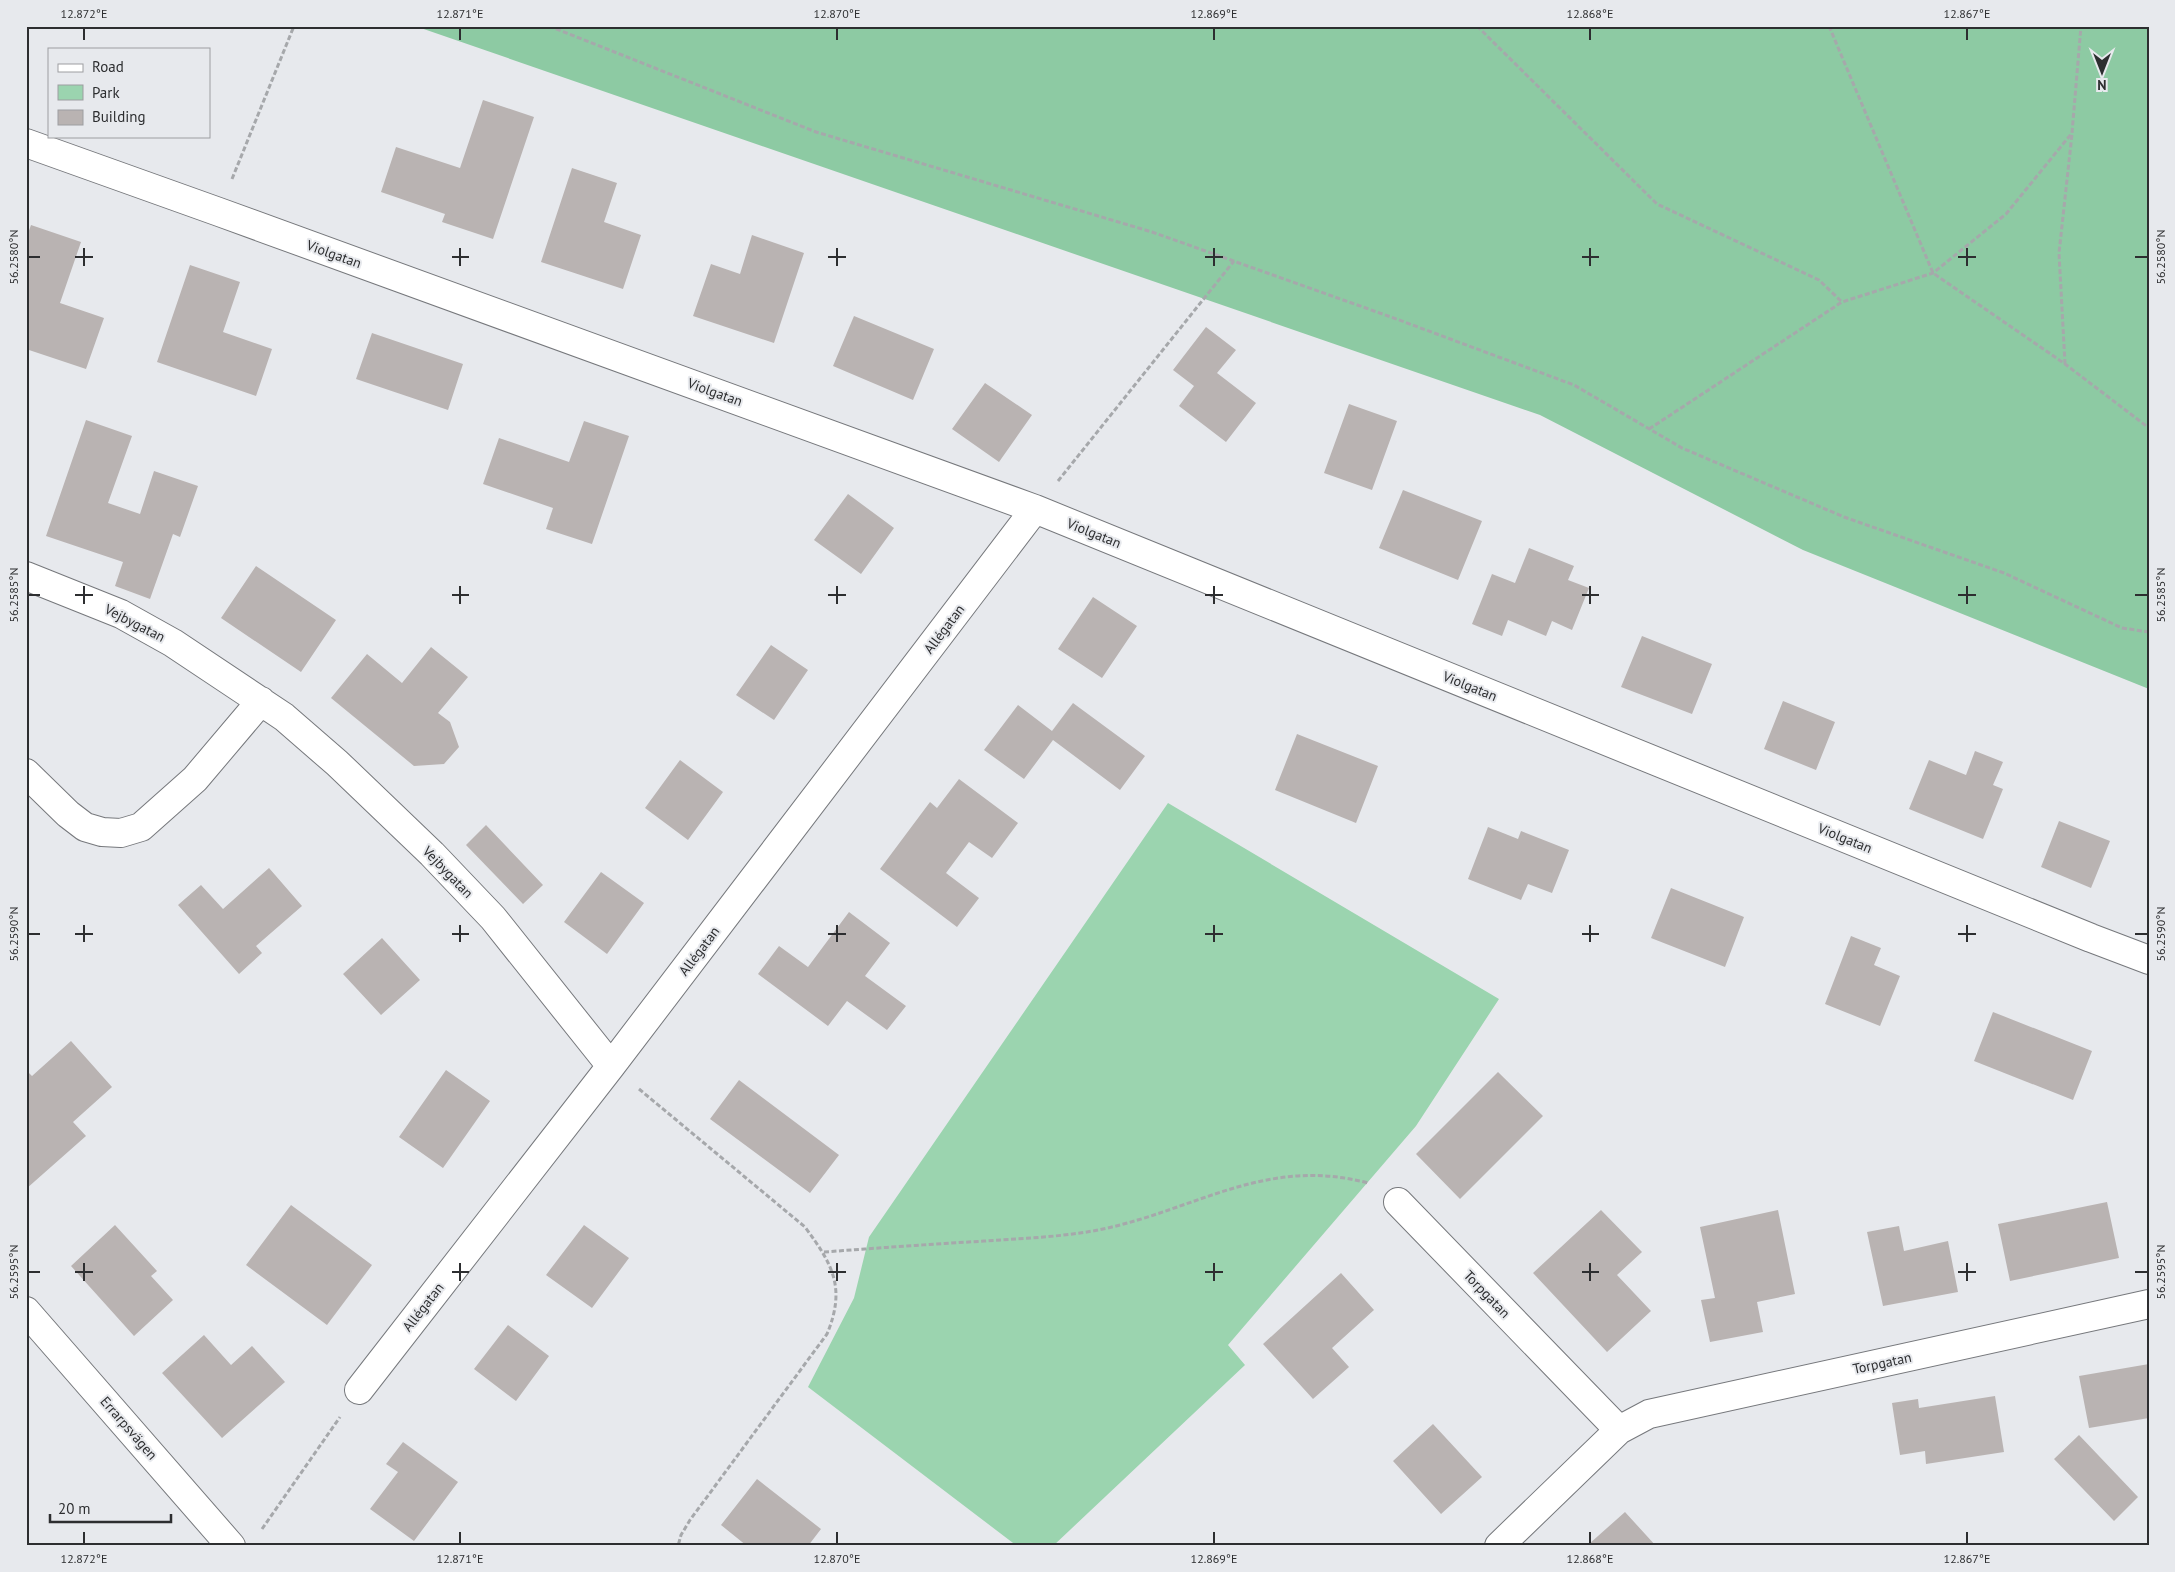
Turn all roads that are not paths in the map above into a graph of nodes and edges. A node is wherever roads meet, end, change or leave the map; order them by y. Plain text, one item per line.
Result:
1 (26, 144) edge
2 (1035, 509) junction
3 (26, 576) edge
4 (261, 701) junction
5 (26, 773) edge
6 (2149, 960) edge
7 (612, 1066) junction
8 (1398, 1202) road end
9 (2149, 1304) edge
10 (26, 1311) edge
11 (359, 1390) road end
12 (1619, 1430) junction
13 (244, 1542) edge
14 (1499, 1546) edge

1 - 2 street, Violgatan
2 - 6 street, Violgatan
2 - 7 street, Allégatan
3 - 4 street, Vejbygatan
4 - 5 street
4 - 7 street, Vejbygatan
7 - 11 street, Allégatan
8 - 12 street, Torpgatan
9 - 12 street, Torpgatan
10 - 13 street, Errarpsvägen
12 - 14 street, Torpgatan

